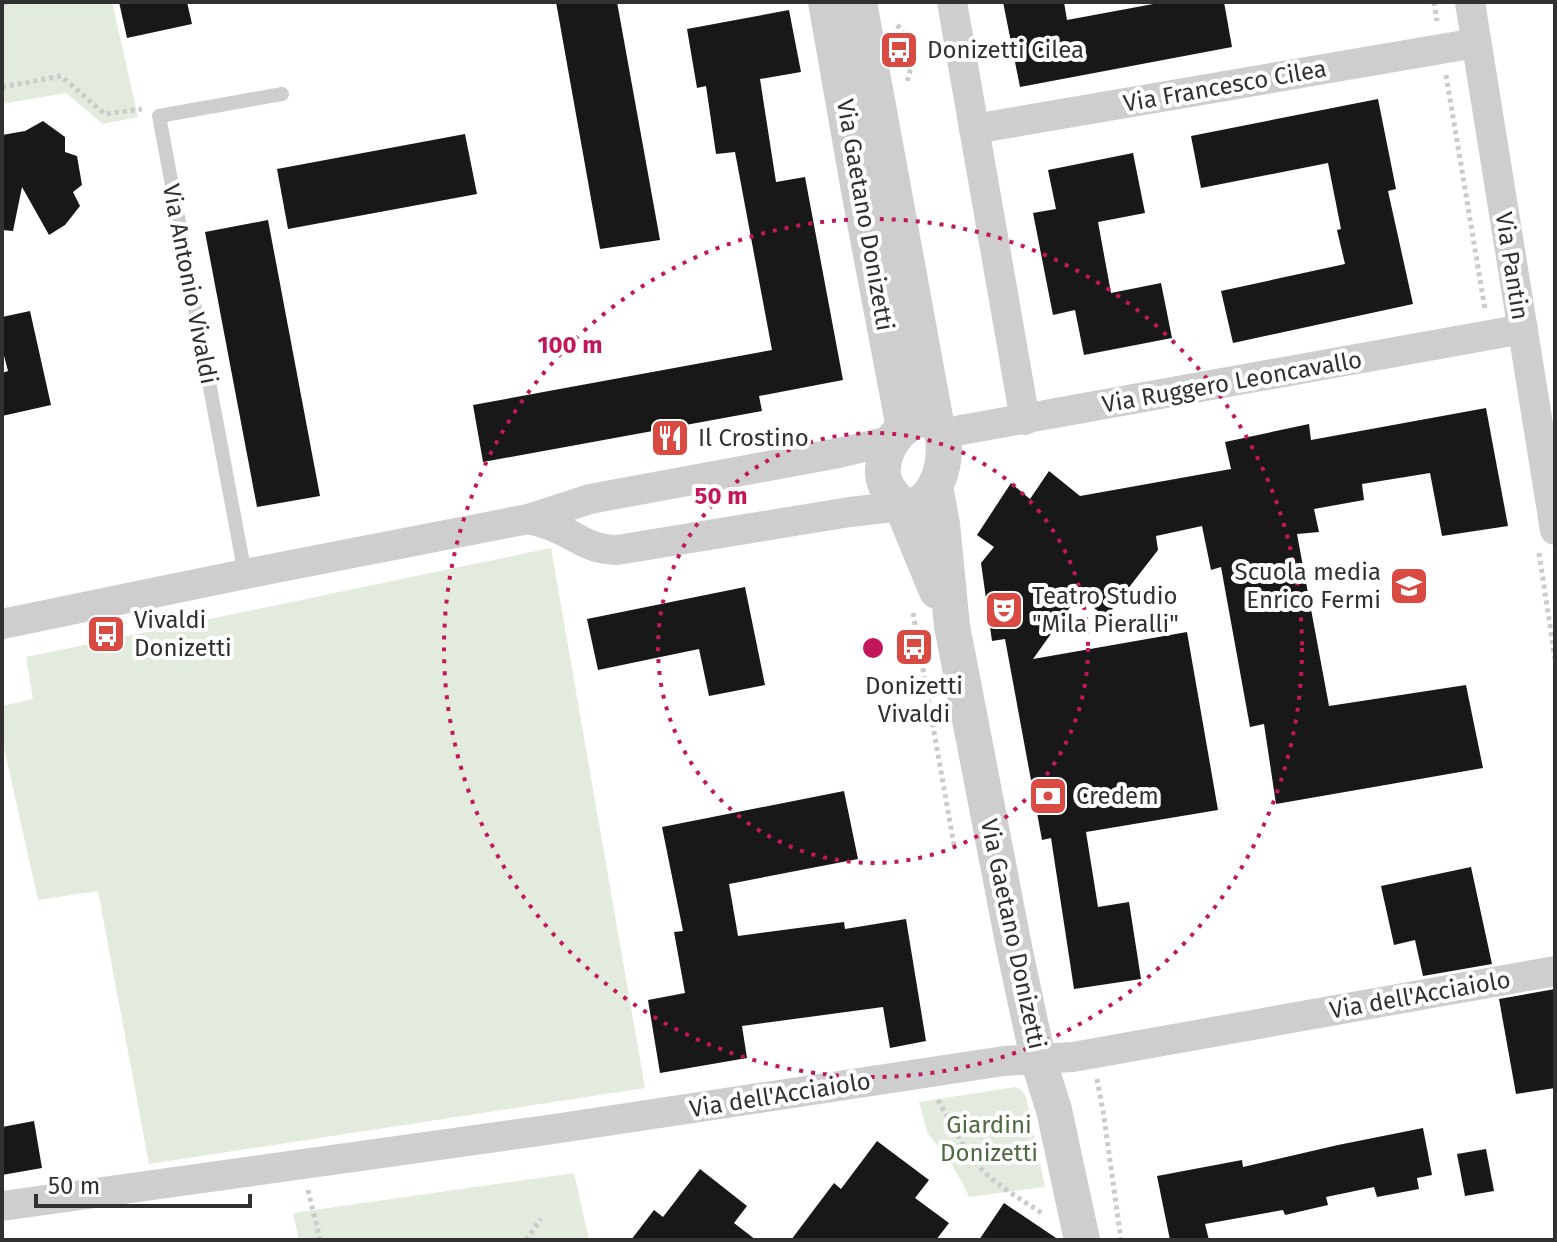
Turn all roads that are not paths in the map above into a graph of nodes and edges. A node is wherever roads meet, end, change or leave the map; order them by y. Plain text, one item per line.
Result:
1 (826, 2) edge
2 (859, 2) edge
3 (952, 2) edge
4 (1470, 2) edge
5 (1476, 43) junction
6 (282, 94) dead end
7 (974, 129) junction
8 (1523, 329) junction
9 (1025, 420) junction
10 (919, 432) junction
11 (935, 487) junction
12 (590, 499) junction
13 (902, 506) junction
14 (528, 519) junction
15 (1555, 530) edge
16 (568, 533) junction
17 (245, 574) junction
18 (2, 624) edge
19 (952, 626) junction
20 (1555, 971) edge
21 (1038, 1059) junction
22 (2, 1206) edge
23 (1069, 1231) edge

1 - 10 street, Via Gaetano Donizetti
2 - 10 street, Via Gaetano Donizetti
3 - 7 street
4 - 5 street, Via Pantin
5 - 7 street, Via Francesco Cilea
5 - 8 street, Via Pantin
6 - 17 lane, Via Antonio Vivaldi
7 - 9 street
8 - 9 street, Via Ruggero Leoncavallo
8 - 15 street, Via Pantin
9 - 10 street, Via Ruggero Leoncavallo
10 - 11 street, Via Gaetano Donizetti
10 - 12 street
10 - 13 street, Via Gaetano Donizetti
11 - 13 street
11 - 19 street, Via Gaetano Donizetti
12 - 14 street
12 - 16 street
13 - 16 street
13 - 19 street, Via Gaetano Donizetti
14 - 16 street
14 - 17 street
17 - 18 street
19 - 21 street, Via Gaetano Donizetti
20 - 21 street, Via dell'Acciaiolo
21 - 22 street, Via dell'Acciaiolo
21 - 23 street, Via Gaetano Donizetti

